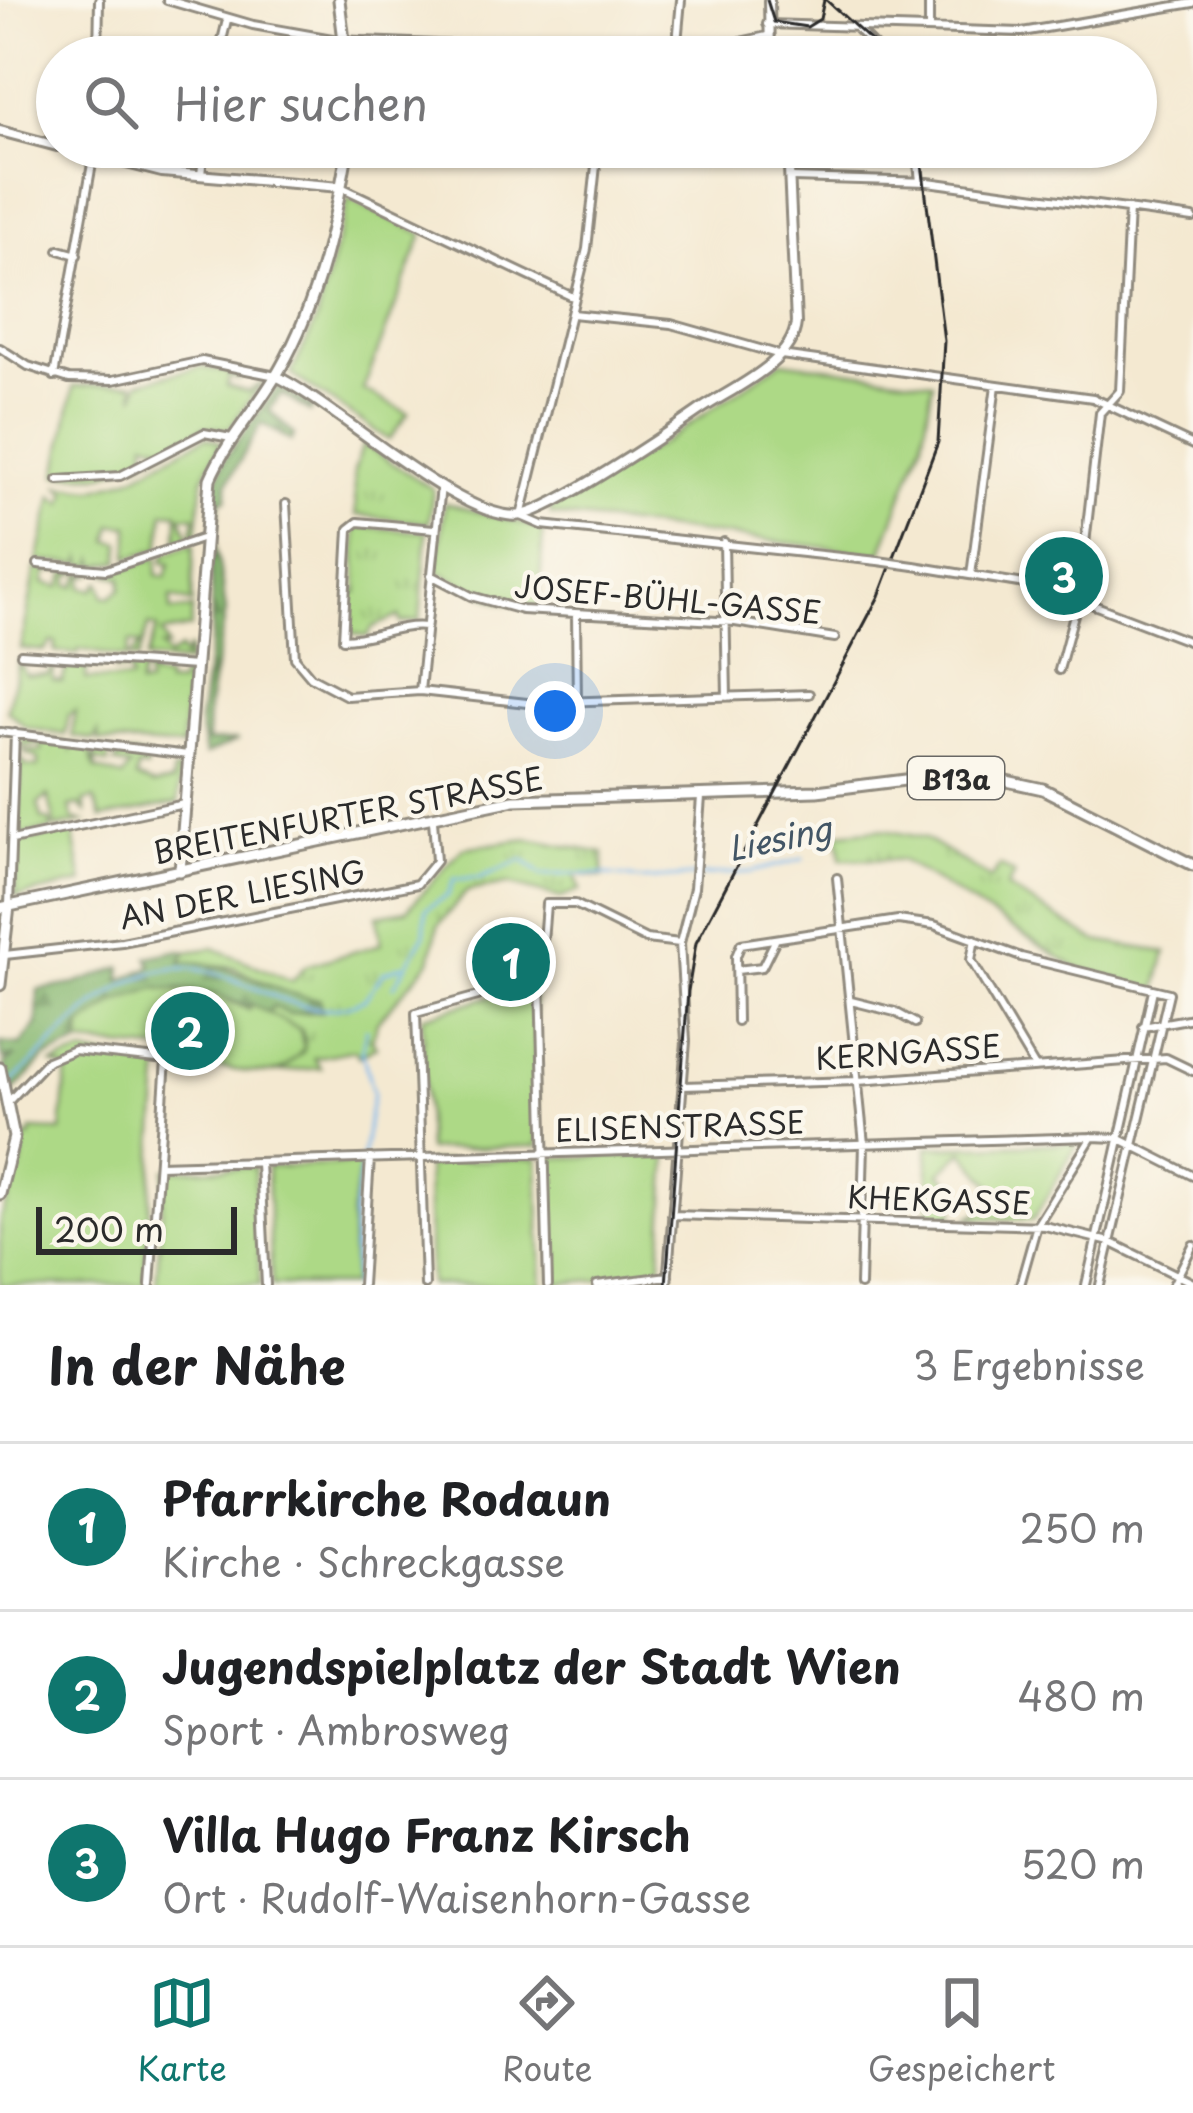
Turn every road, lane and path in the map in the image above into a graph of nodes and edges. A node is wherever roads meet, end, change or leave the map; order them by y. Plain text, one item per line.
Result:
1 (99, 0) edge
2 (167, 0) edge
3 (339, 0) edge
4 (681, 0) edge
5 (769, 0) edge
6 (929, 0) edge
7 (1193, 3) edge
8 (228, 18) junction
9 (767, 23) junction
10 (853, 26) junction
11 (929, 29) junction
12 (98, 36) edge
13 (223, 36) edge
14 (323, 36) edge
15 (344, 36) edge
16 (678, 36) edge
17 (767, 36) edge
18 (863, 36) edge
19 (0, 131) edge
20 (36, 140) edge
21 (91, 168) edge
22 (149, 168) edge
23 (202, 168) edge
24 (344, 168) edge
25 (596, 168) edge
26 (791, 168) edge
27 (918, 168) edge
28 (201, 175) junction
29 (793, 178) junction
30 (920, 182) junction
31 (341, 187) junction
32 (1129, 209) junction
33 (1193, 218) edge
34 (59, 250) dead end
35 (77, 255) junction
36 (575, 298) junction
37 (572, 314) junction
38 (0, 348) edge
39 (781, 355) junction
40 (55, 376) junction
41 (276, 376) junction
42 (996, 385) junction
43 (1107, 404) junction
44 (231, 438) junction
45 (1193, 445) edge
46 (58, 480) dead end
47 (441, 486) junction
48 (286, 504) dead end
49 (543, 506) junction
50 (520, 516) junction
51 (547, 522) junction
52 (434, 529) junction
53 (204, 538) junction
54 (724, 542) junction
55 (38, 564) dead end
56 (431, 575) junction
57 (970, 575) junction
58 (1079, 596) junction
59 (577, 614) junction
60 (725, 622) junction
61 (426, 627) junction
62 (836, 638) dead end
63 (1193, 641) edge
64 (21, 653) dead end
65 (196, 667) junction
66 (1059, 670) dead end
67 (420, 691) junction
68 (809, 694) dead end
69 (727, 697) junction
70 (577, 703) junction
71 (0, 732) edge
72 (15, 733) junction
73 (188, 755) junction
74 (701, 796) junction
75 (13, 802) junction
76 (184, 804) junction
77 (0, 805) edge
78 (433, 820) junction
79 (12, 840) junction
80 (1193, 865) edge
81 (180, 871) junction
82 (838, 878) dead end
83 (4, 907) edge
84 (843, 929) junction
85 (974, 939) junction
86 (775, 941) junction
87 (680, 943) junction
88 (4, 955) junction
89 (736, 970) junction
90 (0, 985) edge
91 (1153, 990) junction
92 (478, 996) dead end
93 (851, 1001) junction
94 (1193, 1018) edge
95 (737, 1021) dead end
96 (1161, 1022) junction
97 (915, 1023) dead end
98 (1143, 1027) junction
99 (1153, 1060) junction
100 (1136, 1061) junction
101 (1034, 1066) junction
102 (0, 1068) edge
103 (1193, 1071) edge
104 (858, 1081) junction
105 (682, 1086) junction
106 (8, 1099) junction
107 (1092, 1136) junction
108 (1118, 1138) junction
109 (864, 1144) junction
110 (1132, 1146) junction
111 (678, 1149) junction
112 (544, 1152) junction
113 (422, 1156) junction
114 (365, 1158) junction
115 (260, 1161) junction
116 (159, 1165) junction
117 (1193, 1176) edge
118 (0, 1195) edge
119 (672, 1215) junction
120 (862, 1220) junction
121 (1036, 1226) junction
122 (1097, 1238) junction
123 (1110, 1242) junction
124 (1193, 1245) edge
125 (1178, 1275) junction
126 (668, 1280) edge
127 (1193, 1283) edge
128 (150, 1285) edge
129 (266, 1285) edge
130 (362, 1285) edge
131 (425, 1285) edge
132 (548, 1285) edge
133 (597, 1285) edge
134 (860, 1285) edge
135 (1020, 1285) edge
136 (1086, 1285) edge
137 (1100, 1285) edge
138 (1173, 1285) edge

1 - 12 street
2 - 8 street
3 - 15 main road
4 - 16 street
5 - 9 street
6 - 11 street
7 - 11 street
8 - 13 street
8 - 14 street
9 - 10 street
9 - 17 street
10 - 11 street
10 - 18 street
19 - 20 street
21 - 35 street
22 - 28 street
23 - 28 street
24 - 31 main road
25 - 36 street
26 - 29 street
27 - 30 street
28 - 31 street
29 - 30 street
29 - 39 street
30 - 32 street
31 - 36 street
31 - 41 main road
32 - 33 street
32 - 43 street
34 - 35 street
35 - 40 street
36 - 37 street
37 - 39 street
37 - 50 street
38 - 40 street
39 - 42 street
39 - 49 street
40 - 41 street
41 - 44 main road
41 - 47 street
42 - 43 street
42 - 57 street
43 - 45 street
43 - 58 street
44 - 46 street
44 - 53 main road
47 - 50 street
47 - 52 street
48 - 67 street
49 - 50 street
49 - 51 street
50 - 51 street
51 - 54 street
52 - 56 street
52 - 61 street
53 - 55 street
53 - 65 main road
54 - 57 street, bridge
54 - 60 street
56 - 59 street, JOSEF-BÜHL-GASSE
56 - 61 street
57 - 58 street
58 - 63 street
58 - 66 street
59 - 60 street, JOSEF-BÜHL-GASSE
59 - 70 street
60 - 62 street, JOSEF-BÜHL-GASSE
60 - 69 street
61 - 67 street
64 - 65 street
65 - 73 main road
67 - 70 street
68 - 69 street
69 - 70 street
71 - 72 street
72 - 73 street
72 - 75 street
73 - 76 main road
74 - 78 main road, BREITENFURTER STRASSE / B13a
74 - 80 main road, BREITENFURTER STRASSE / B13a
74 - 87 street
75 - 77 street
75 - 79 street
76 - 79 street
76 - 81 main road
78 - 81 main road, BREITENFURTER STRASSE / B13a
78 - 88 street, AN DER LIESING
79 - 83 street
81 - 83 main road, BREITENFURTER STRASSE / B13a
82 - 84 street
83 - 88 main road
84 - 85 street
84 - 86 street
84 - 93 street
85 - 91 street
85 - 101 street
86 - 89 street
86 - 89 street
87 - 105 street
87 - 112 street
88 - 90 main road
89 - 95 street
91 - 96 street
91 - 98 street
92 - 113 street
93 - 97 street
93 - 104 street
94 - 96 street
96 - 98 street
96 - 99 street
98 - 100 street
99 - 100 street, KERNGASSE
99 - 103 street, KERNGASSE
99 - 110 street
100 - 101 street, KERNGASSE
100 - 108 street
101 - 104 street, KERNGASSE
102 - 106 main road
104 - 105 street, KERNGASSE
104 - 109 street
105 - 111 street
106 - 116 street
106 - 118 main road
107 - 108 street, ELISENSTRASSE
107 - 109 street, ELISENSTRASSE
107 - 121 street
108 - 110 street, ELISENSTRASSE
108 - 122 street
109 - 111 street, ELISENSTRASSE
109 - 120 street
110 - 117 street, ELISENSTRASSE
110 - 123 street
111 - 112 street, ELISENSTRASSE
111 - 119 street
112 - 113 street, ELISENSTRASSE
112 - 132 street
113 - 114 street, ELISENSTRASSE
113 - 131 street
114 - 115 street, ELISENSTRASSE
114 - 130 street
115 - 116 street, ELISENSTRASSE
115 - 129 street
116 - 128 street
119 - 120 street, KHEKGASSE
119 - 126 street
120 - 121 street, KHEKGASSE
120 - 134 street
121 - 122 street, KHEKGASSE
121 - 135 street
122 - 123 street, KHEKGASSE
122 - 136 street
123 - 125 street, KHEKGASSE
123 - 137 street
124 - 125 street
125 - 127 street, KHEKGASSE
125 - 138 street
126 - 133 street

